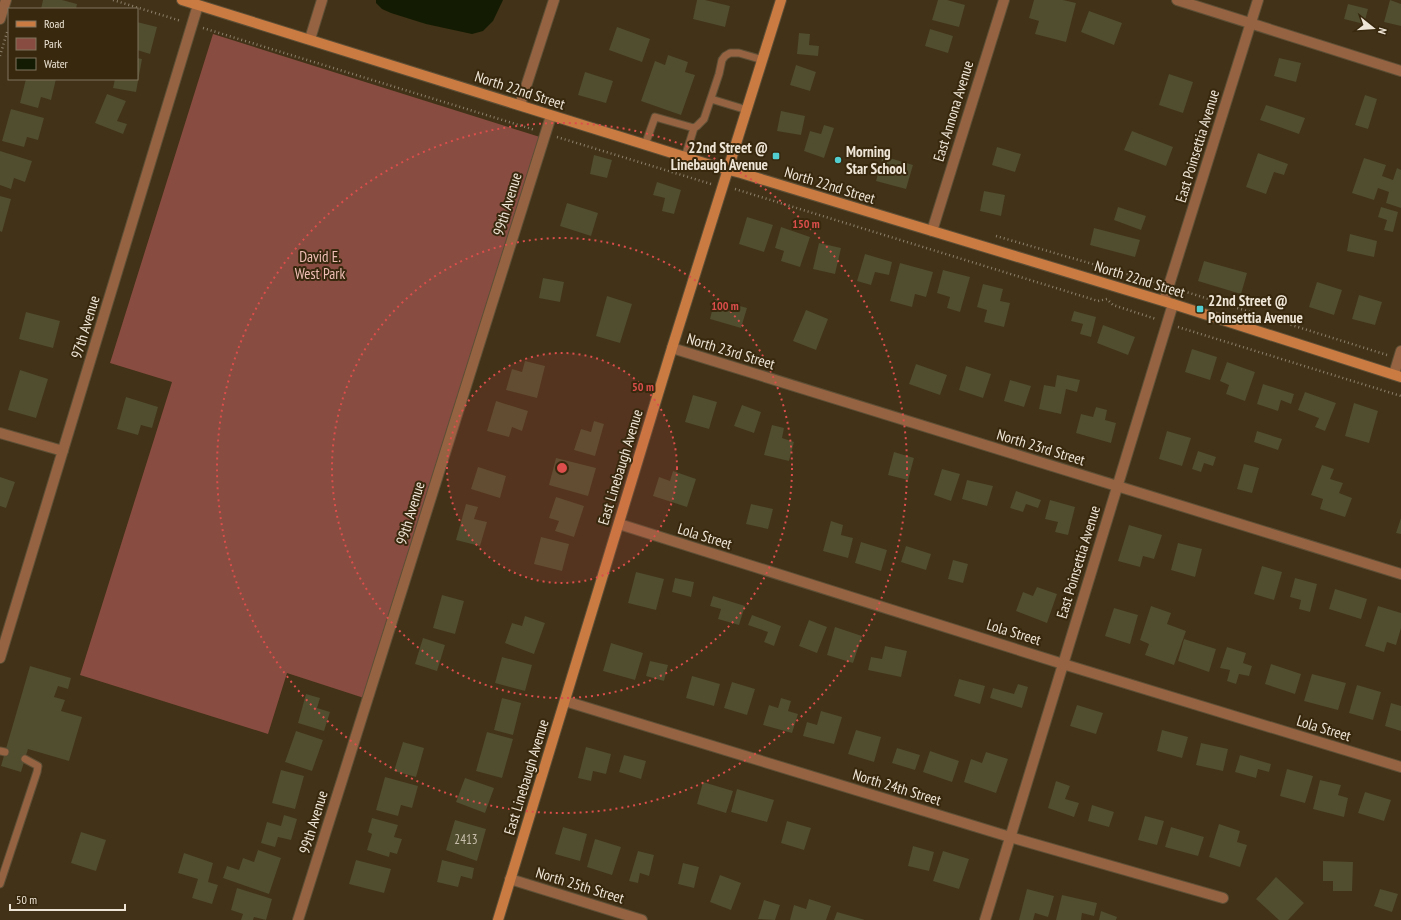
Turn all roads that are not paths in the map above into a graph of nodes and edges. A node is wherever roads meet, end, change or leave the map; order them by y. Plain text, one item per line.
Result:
1 (6, 0) edge
2 (182, 0) edge
3 (322, 0) edge
4 (554, 0) edge
5 (781, 0) edge
6 (1004, 0) edge
7 (1177, 0) edge
8 (1258, 0) edge
9 (198, 5) junction
10 (0, 19) edge
11 (1251, 23) junction
12 (310, 39) junction
13 (763, 60) junction
14 (1401, 71) edge
15 (710, 99) junction
16 (520, 106) junction
17 (747, 110) junction
18 (551, 116) junction
19 (694, 128) junction
20 (645, 145) junction
21 (685, 157) junction
22 (728, 171) junction
23 (932, 231) junction
24 (1169, 303) junction
25 (672, 348) junction
26 (1401, 351) edge
27 (1398, 376) edge
28 (0, 433) edge
29 (63, 451) junction
30 (1117, 486) junction
31 (618, 524) junction
32 (1401, 574) edge
33 (0, 658) edge
34 (1063, 664) junction
35 (565, 701) junction
36 (25, 759) dead end
37 (1401, 767) edge
38 (1010, 837) junction
39 (510, 879) junction
40 (0, 884) edge
41 (1223, 898) dead end
42 (298, 920) edge
43 (498, 920) edge
44 (642, 920) edge
45 (985, 920) edge

1 - 10 street
2 - 9 street, North 22nd Street
3 - 12 street
4 - 16 street
5 - 13 street, East Linebaugh Avenue
6 - 23 street, East Annona Avenue
7 - 11 street
8 - 11 street, East Poinsettia Avenue
9 - 12 street, North 22nd Street
9 - 29 street, 97th Avenue
11 - 14 street
11 - 24 street, East Poinsettia Avenue
12 - 16 street, North 22nd Street
13 - 15 lane
13 - 17 street, East Linebaugh Avenue
15 - 17 lane
15 - 19 lane
16 - 18 street, North 22nd Street
17 - 22 street, East Linebaugh Avenue
18 - 20 street, North 22nd Street
18 - 42 street, 99th Avenue
19 - 20 lane
19 - 21 lane
20 - 21 street, North 22nd Street
21 - 22 street, North 22nd Street
22 - 23 street, North 22nd Street
22 - 25 street, East Linebaugh Avenue
23 - 24 street, North 22nd Street
24 - 27 street, North 22nd Street
24 - 30 street, East Poinsettia Avenue
25 - 30 street, North 23rd Street
25 - 31 street, East Linebaugh Avenue
26 - 27 street
28 - 29 street
29 - 33 street, 97th Avenue
30 - 32 street, North 23rd Street
30 - 34 street, East Poinsettia Avenue
31 - 34 street, Lola Street
31 - 35 street, East Linebaugh Avenue
34 - 37 street, Lola Street
34 - 38 street, East Poinsettia Avenue
35 - 38 street, North 24th Street
35 - 39 street, East Linebaugh Avenue
36 - 40 lane
38 - 41 street, North 24th Street
38 - 45 street, East Poinsettia Avenue
39 - 43 street, East Linebaugh Avenue
39 - 44 street, North 25th Street

